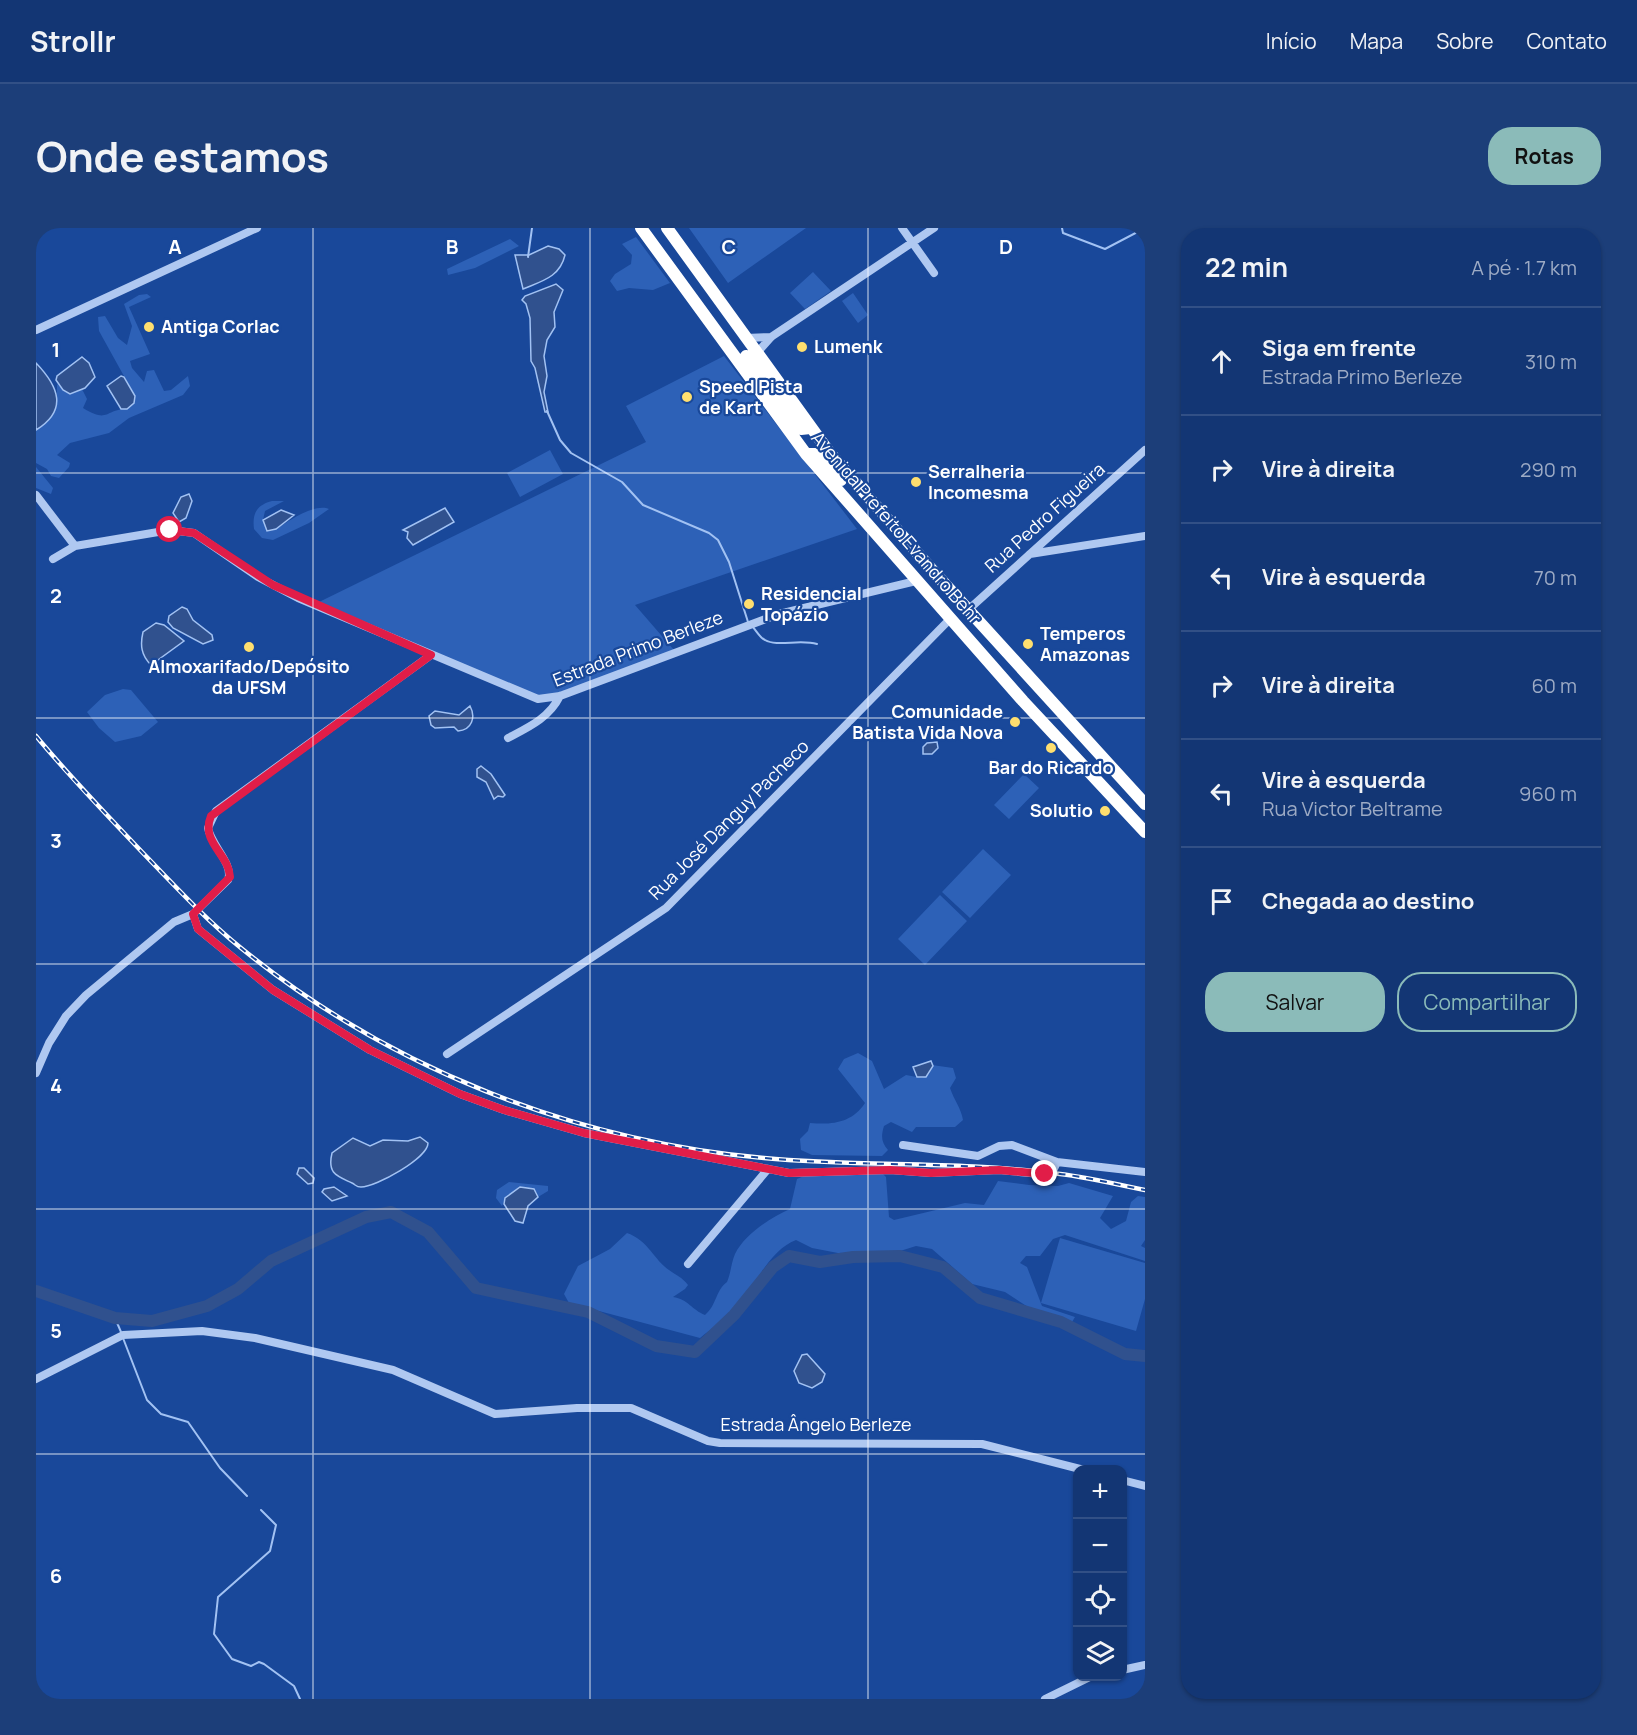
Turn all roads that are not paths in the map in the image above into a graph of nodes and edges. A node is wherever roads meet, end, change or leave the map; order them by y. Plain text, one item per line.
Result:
1 (257, 228) edge
2 (641, 228) edge
3 (666, 228) edge
4 (902, 228) edge
5 (934, 228) edge
6 (912, 243) junction
7 (934, 273) dead end
8 (709, 319) junction
9 (36, 330) edge
10 (746, 338) junction
11 (771, 338) junction
12 (757, 353) junction
13 (810, 428) junction
14 (1145, 450) edge
15 (806, 454) junction
16 (36, 495) edge
17 (1145, 536) edge
18 (75, 546) junction
19 (1030, 554) junction
20 (53, 559) dead end
21 (933, 572) junction
22 (916, 581) junction
23 (968, 610) junction
24 (950, 619) junction
25 (431, 655) junction
26 (560, 696) junction
27 (508, 738) dead end
28 (1114, 799) junction
29 (1145, 804) edge
30 (1145, 822) edge
31 (1145, 832) edge
32 (193, 914) junction
33 (447, 1054) dead end
34 (36, 1073) edge
35 (903, 1145) dead end
36 (1057, 1162) junction
37 (768, 1169) junction
38 (1145, 1172) edge
39 (688, 1264) dead end
40 (36, 1379) edge
41 (1073, 1467) edge
42 (1127, 1481) edge
43 (1145, 1486) edge
44 (1145, 1665) edge
45 (1127, 1669) edge
46 (1083, 1681) edge
47 (1045, 1699) edge

1 - 9 street
2 - 8 highway, Avenida Prefeito Evandro Behr
3 - 10 highway, Avenida Prefeito Evandro Behr
4 - 6 street
5 - 6 street
6 - 7 street
6 - 11 street
8 - 13 highway
8 - 15 highway, Avenida Prefeito Evandro Behr
10 - 11 street
10 - 12 highway, Avenida Prefeito Evandro Behr
11 - 12 street
12 - 13 highway, Avenida Prefeito Evandro Behr
13 - 21 highway, Avenida Prefeito Evandro Behr
14 - 19 street, Rua Pedro Figueira
15 - 21 highway
15 - 22 highway, Avenida Prefeito Evandro Behr
16 - 18 street
17 - 19 street
18 - 20 street
18 - 25 street, Estrada Primo Berleze
19 - 23 street, Rua Pedro Figueira
21 - 23 highway, Avenida Prefeito Evandro Behr
22 - 24 highway, Avenida Prefeito Evandro Behr
22 - 26 street, Estrada Primo Berleze
23 - 29 highway, Avenida Prefeito Evandro Behr
24 - 28 highway, Avenida Prefeito Evandro Behr
24 - 33 street, Rua José Danguy Pacheco
25 - 26 street, Estrada Primo Berleze
25 - 32 street
26 - 27 street
28 - 30 highway
28 - 31 highway, Avenida Prefeito Evandro Behr
32 - 34 street
32 - 37 street
35 - 36 street
36 - 37 street
36 - 38 street
37 - 39 street
40 - 41 street, Estrada Ângelo Berleze
42 - 43 street
44 - 45 street
46 - 47 street

